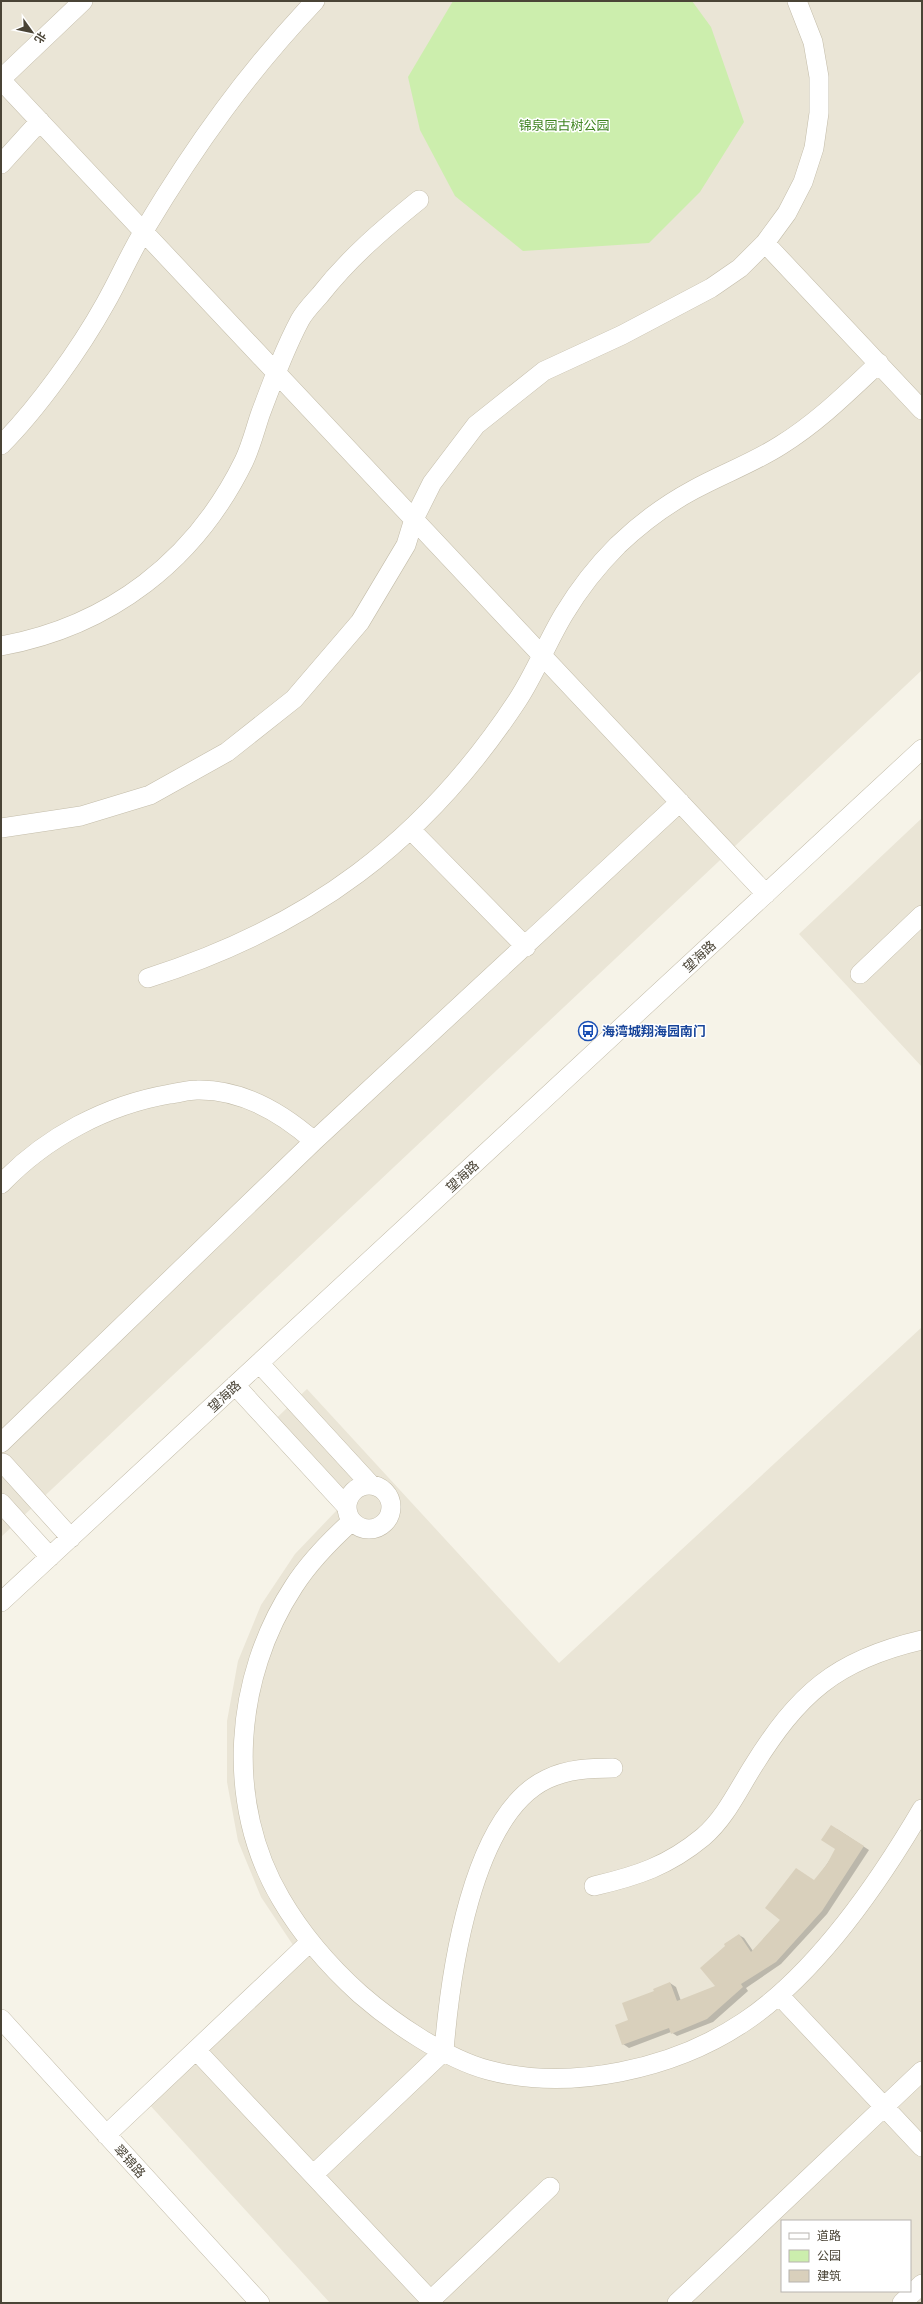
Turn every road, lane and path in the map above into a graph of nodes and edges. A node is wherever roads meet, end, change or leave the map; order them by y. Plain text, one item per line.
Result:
1 (83, 1) edge
2 (315, 1) edge
3 (797, 1) edge
4 (1, 79) edge
5 (40, 121) junction
6 (1, 164) edge
7 (419, 200) dead end
8 (143, 231) junction
9 (765, 243) junction
10 (879, 363) junction
11 (276, 373) junction
12 (922, 410) edge
13 (1, 445) edge
14 (414, 519) junction
15 (1, 646) edge
16 (543, 657) junction
17 (922, 749) edge
18 (680, 802) junction
19 (1, 828) edge
20 (411, 830) junction
21 (766, 894) junction
22 (922, 915) edge
23 (526, 947) junction
24 (860, 974) dead end
25 (148, 978) dead end
26 (314, 1142) junction
27 (1, 1184) edge
28 (259, 1363) junction
29 (235, 1385) junction
30 (1, 1443) edge
31 (2, 1461) edge
32 (371, 1485) junction
33 (1, 1503) edge
34 (349, 1514) junction
35 (71, 1538) junction
36 (50, 1557) junction
37 (1, 1602) edge
38 (922, 1640) edge
39 (613, 1768) dead end
40 (922, 1809) edge
41 (594, 1886) dead end
42 (310, 1942) junction
43 (779, 1995) junction
44 (1, 2019) edge
45 (196, 2050) junction
46 (444, 2051) junction
47 (922, 2071) edge
48 (884, 2107) junction
49 (106, 2135) junction
50 (922, 2147) edge
51 (313, 2175) junction
52 (550, 2187) dead end
53 (922, 2284) edge
54 (432, 2302) edge
55 (260, 2303) edge
56 (677, 2303) edge
57 (902, 2303) edge

1 - 4 street
2 - 8 street
3 - 9 street
4 - 5 street
5 - 6 street
5 - 8 street
7 - 11 street
8 - 11 street
8 - 13 street
9 - 10 street
9 - 14 street
10 - 12 street
10 - 16 street
11 - 14 street
11 - 15 street
14 - 16 street
14 - 19 street
16 - 18 street
16 - 20 street
17 - 21 street, 望海路
18 - 21 street
18 - 23 street
20 - 23 street
20 - 25 street
21 - 28 street, 望海路
22 - 24 street
23 - 26 street
26 - 27 street
26 - 30 street
28 - 29 street, 望海路
28 - 32 street
29 - 34 street
29 - 35 street, 望海路
31 - 35 street
32 - 34 street
32 - 34 street
33 - 36 street
34 - 42 street
35 - 36 street, 望海路
36 - 37 street, 望海路
38 - 41 street
39 - 46 street
40 - 43 street
42 - 45 street
42 - 46 street
43 - 46 street
43 - 48 street
44 - 49 street, 翠锦路
45 - 49 street
45 - 51 street
46 - 51 street
47 - 48 street
48 - 50 street
48 - 56 street
49 - 55 street, 翠锦路
51 - 54 street
52 - 54 street
53 - 57 street

